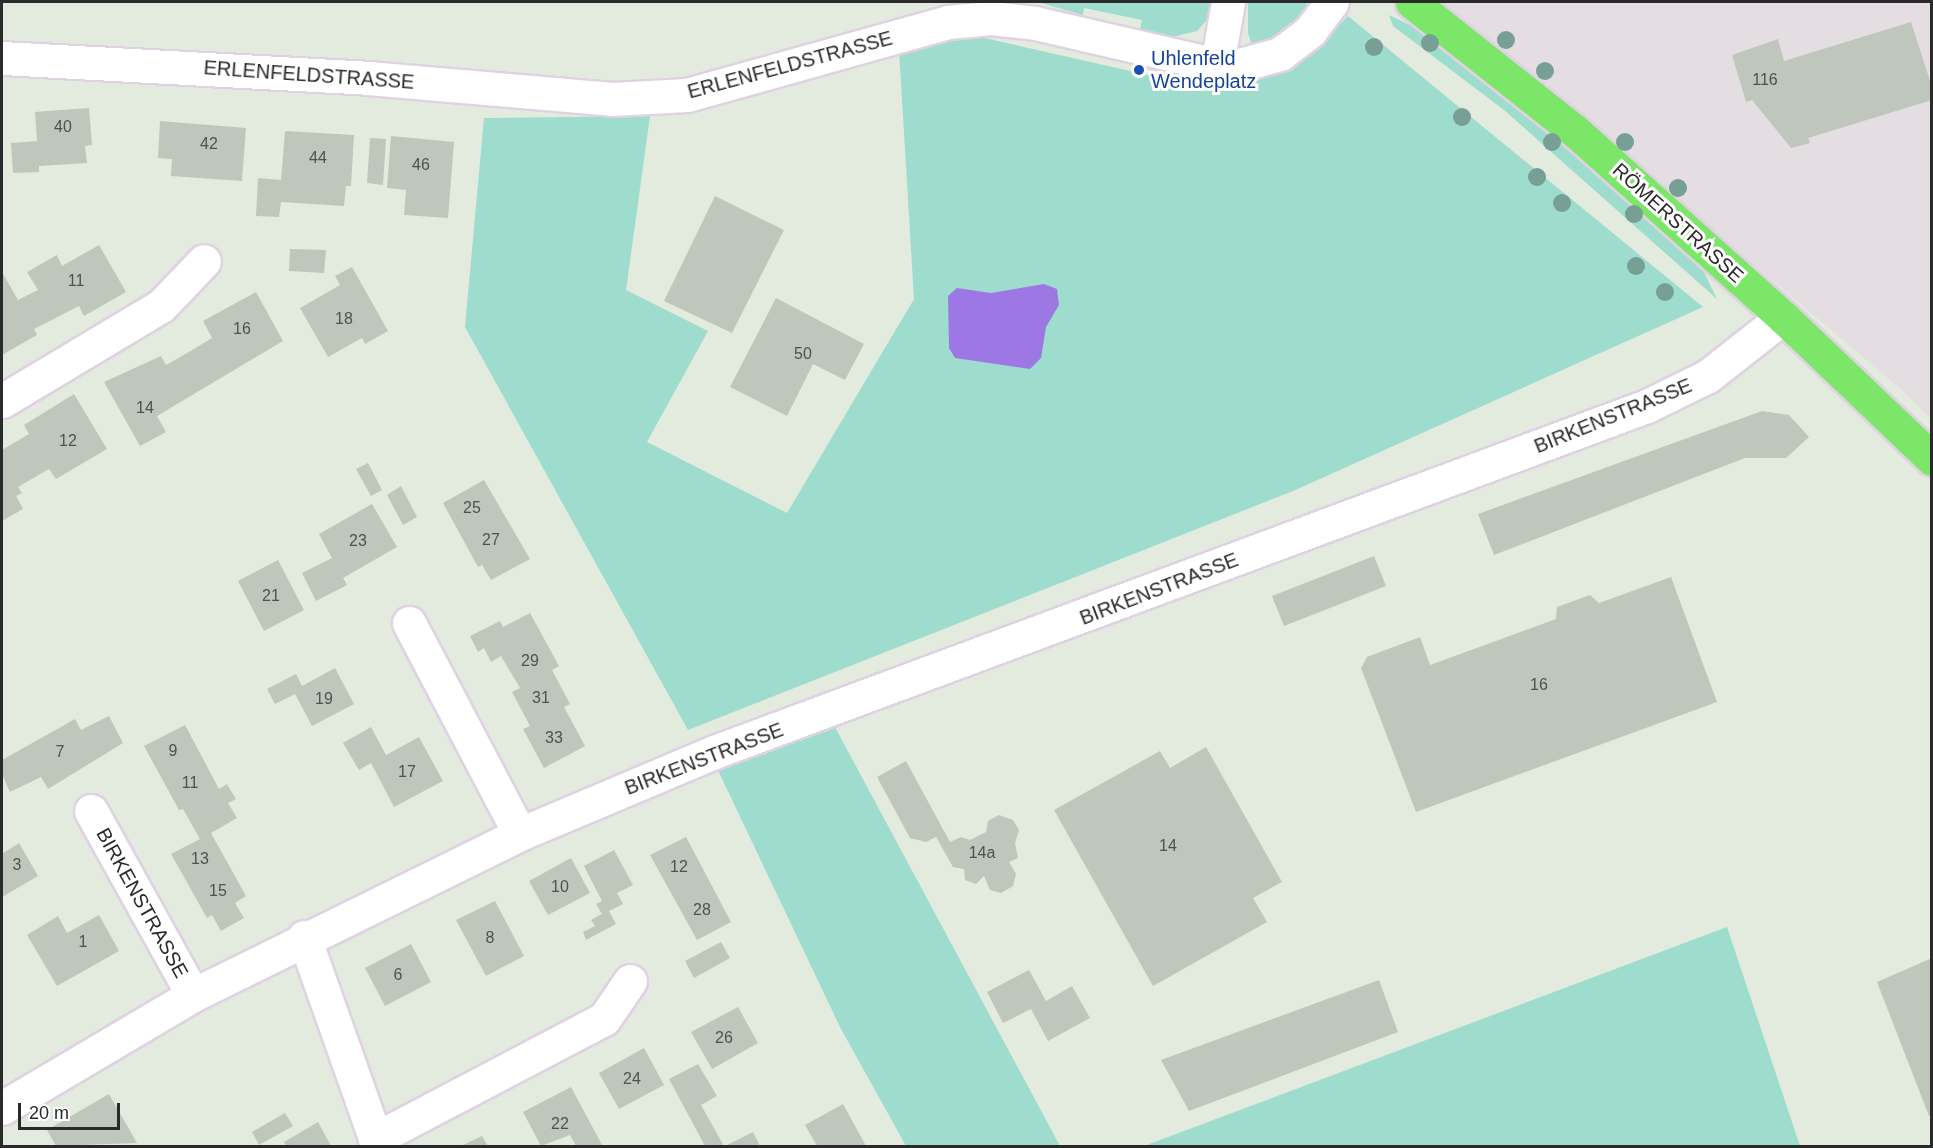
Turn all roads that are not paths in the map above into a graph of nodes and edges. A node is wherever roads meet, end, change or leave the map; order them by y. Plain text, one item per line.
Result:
1 (1228, 2) edge
2 (1332, 2) edge
3 (1412, 2) edge
4 (998, 10) edge
5 (2, 58) edge
6 (1217, 65) junction
7 (204, 261) dead end
8 (1783, 317) junction
9 (2, 402) edge
10 (1932, 459) edge
11 (409, 623) dead end
12 (91, 811) dead end
13 (520, 834) junction
14 (304, 937) junction
15 (630, 981) dead end
16 (193, 994) junction
17 (2, 1108) edge
18 (377, 1143) edge

1 - 6 street
2 - 6 street, ERLENFELDSTRASSE
3 - 8 main road, RÖMERSTRASSE
4 - 5 street, ERLENFELDSTRASSE
4 - 6 street, ERLENFELDSTRASSE
7 - 9 street
8 - 10 main road, RÖMERSTRASSE
8 - 13 street, BIRKENSTRASSE
11 - 13 street
12 - 16 street, BIRKENSTRASSE
13 - 14 street, BIRKENSTRASSE
14 - 16 street, BIRKENSTRASSE
14 - 18 street
15 - 18 street
16 - 17 street, BIRKENSTRASSE

